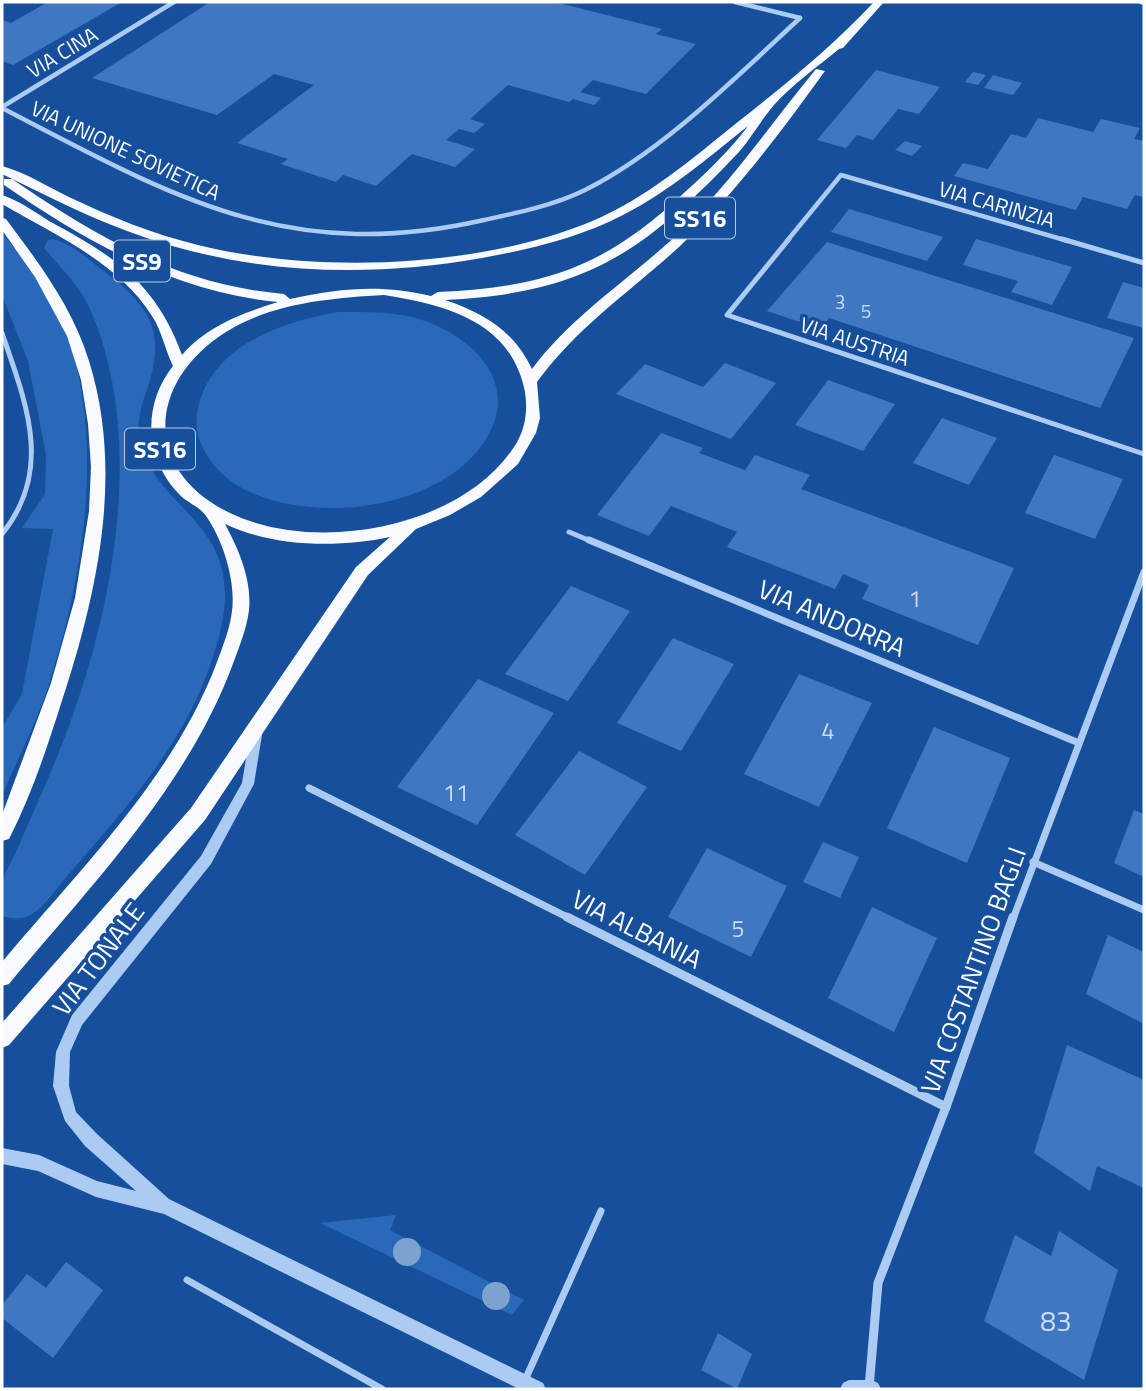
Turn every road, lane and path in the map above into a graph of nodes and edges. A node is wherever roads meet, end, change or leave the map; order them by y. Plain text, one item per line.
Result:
1 (174, 2) edge
2 (735, 2) edge
3 (879, 2) edge
4 (847, 37) junction
5 (773, 100) junction
6 (2, 107) edge
7 (2, 170) edge
8 (841, 175) joint
9 (2, 177) edge
10 (2, 199) edge
11 (2, 222) edge
12 (1144, 263) edge
13 (420, 296) junction
14 (299, 298) junction
15 (2, 333) edge
16 (180, 367) junction
17 (532, 379) junction
18 (1144, 454) edge
19 (210, 509) junction
20 (413, 525) junction
21 (569, 531) dead end
22 (2, 534) edge
23 (1144, 572) edge
24 (258, 723) junction
25 (1079, 743) junction
26 (309, 789) dead end
27 (2, 833) edge
28 (1033, 862) junction
29 (1144, 910) edge
30 (2, 977) edge
31 (2, 1038) edge
32 (946, 1107) junction
33 (2, 1156) edge
34 (166, 1206) junction
35 (601, 1211) dead end
36 (187, 1280) dead end
37 (527, 1387) edge
38 (382, 1389) edge
39 (849, 1389) edge
40 (871, 1389) edge

1 - 6 street, VIA CINA
2 - 6 street, VIA UNIONE SOVIETICA
3 - 4 main road, SS16
4 - 5 main road, SS16
4 - 17 main road, SS16
5 - 7 main road
5 - 13 main road, SS16
8 - 12 street, VIA CARINZIA
8 - 18 street, VIA AUSTRIA
9 - 14 main road, SS9
10 - 16 main road, SS9
11 - 27 main road
13 - 14 main road, SS16
13 - 17 main road, SS16
14 - 16 main road, SS16
15 - 22 street
16 - 19 main road, SS16
17 - 20 main road, SS16
19 - 20 main road, SS16
19 - 30 main road, SS16
20 - 24 main road, SS16
21 - 25 street, VIA ANDORRA
23 - 25 street, VIA COSTANTINO BAGLI
24 - 31 main road, SS16
24 - 34 street, VIA TONALE
25 - 28 street, VIA COSTANTINO BAGLI
26 - 32 street, VIA ALBANIA
28 - 29 street
28 - 32 street, VIA COSTANTINO BAGLI
32 - 40 street, VIA COSTANTINO BAGLI
33 - 34 street, VIA TONALE
34 - 37 street, VIA TONALE
35 - 37 lane
36 - 38 lane
39 - 40 street

